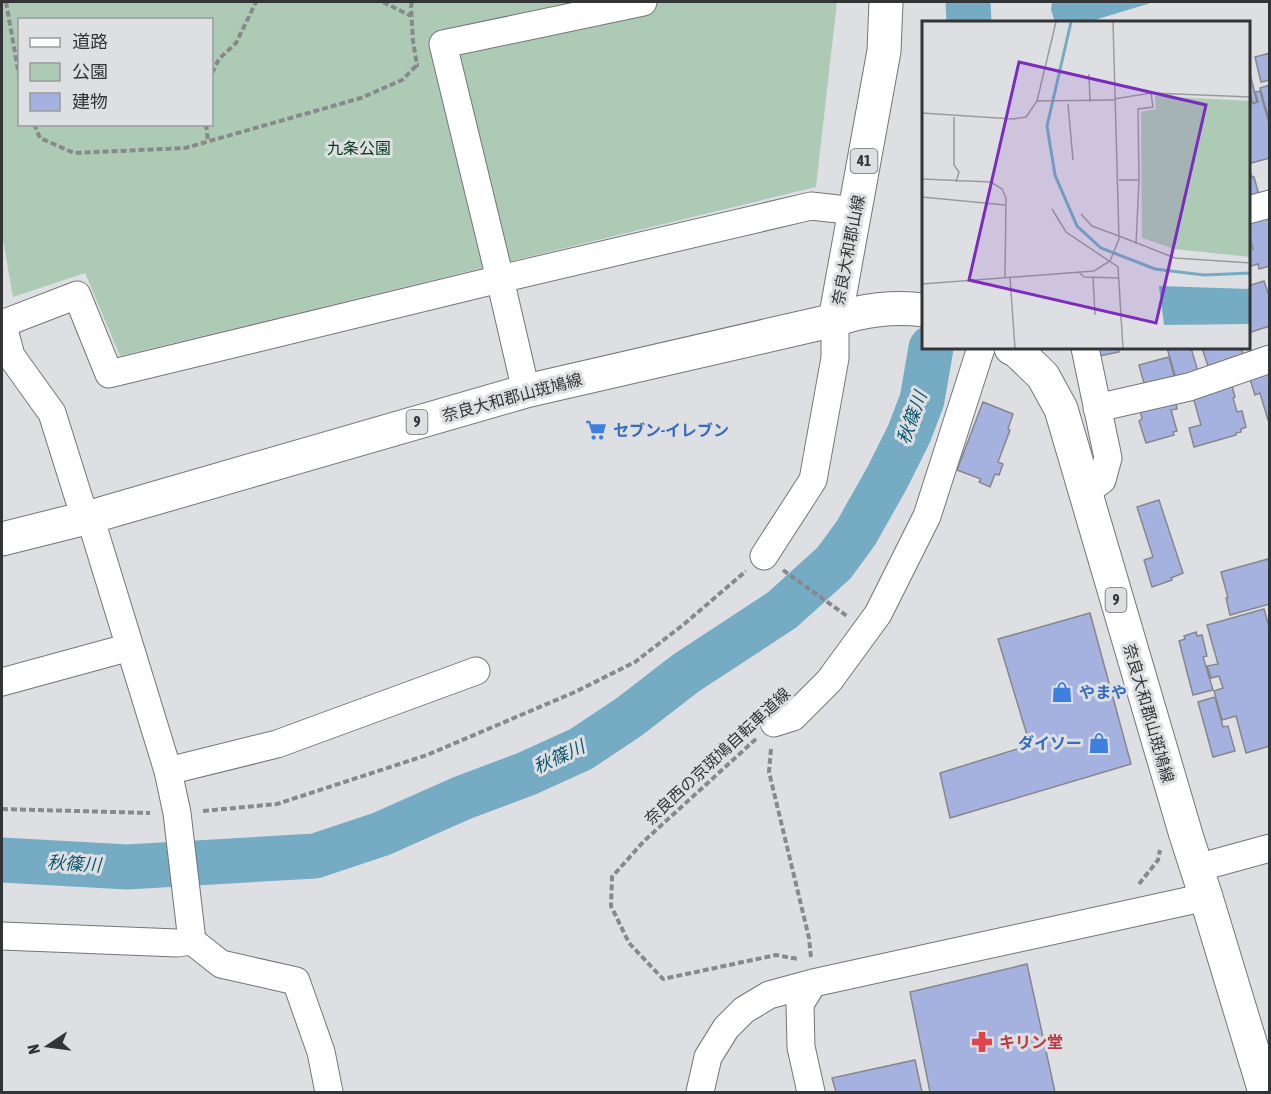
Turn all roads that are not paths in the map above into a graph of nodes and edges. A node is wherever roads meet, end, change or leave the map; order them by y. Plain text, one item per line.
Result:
1 (643, 2) edge
2 (886, 2) edge
3 (1269, 204) edge
4 (1250, 209) edge
5 (856, 211) junction
6 (500, 279) junction
7 (922, 310) edge
8 (843, 317) junction
9 (2, 323) edge
10 (980, 350) edge
11 (1015, 350) edge
12 (1084, 350) edge
13 (1269, 359) edge
14 (526, 391) junction
15 (1097, 408) junction
16 (1084, 493) junction
17 (87, 517) junction
18 (2, 538) edge
19 (764, 556) road end
20 (130, 647) junction
21 (476, 671) dead end
22 (2, 681) edge
23 (774, 723) road end
24 (168, 771) junction
25 (1269, 848) edge
26 (1201, 883) junction
27 (191, 932) junction
28 (2, 936) edge
29 (814, 968) junction
30 (329, 1092) edge
31 (700, 1092) edge
32 (811, 1092) edge
33 (1265, 1092) edge

1 - 6 street
2 - 5 main road, 奈良大和郡山線 / 41
3 - 4 street
5 - 6 street
5 - 8 main road, 奈良大和郡山線 / 41
6 - 9 street
6 - 14 street
7 - 8 main road, 奈良大和郡山斑鳩線 / 9
8 - 14 main road, 奈良大和郡山斑鳩線 / 9
8 - 19 street
9 - 17 street
10 - 23 street
11 - 16 main road, 奈良大和郡山斑鳩線 / 9
12 - 15 street
13 - 15 street
14 - 17 main road, 奈良大和郡山斑鳩線 / 9
15 - 16 street
16 - 26 main road, 奈良大和郡山斑鳩線 / 9
17 - 18 main road, 奈良大和郡山斑鳩線 / 9
17 - 20 street
20 - 22 street
20 - 24 street
21 - 24 street
24 - 27 street
25 - 26 street
26 - 29 street
26 - 33 main road, 奈良大和郡山斑鳩線 / 9
27 - 28 street
27 - 30 street
29 - 31 street
29 - 32 street

